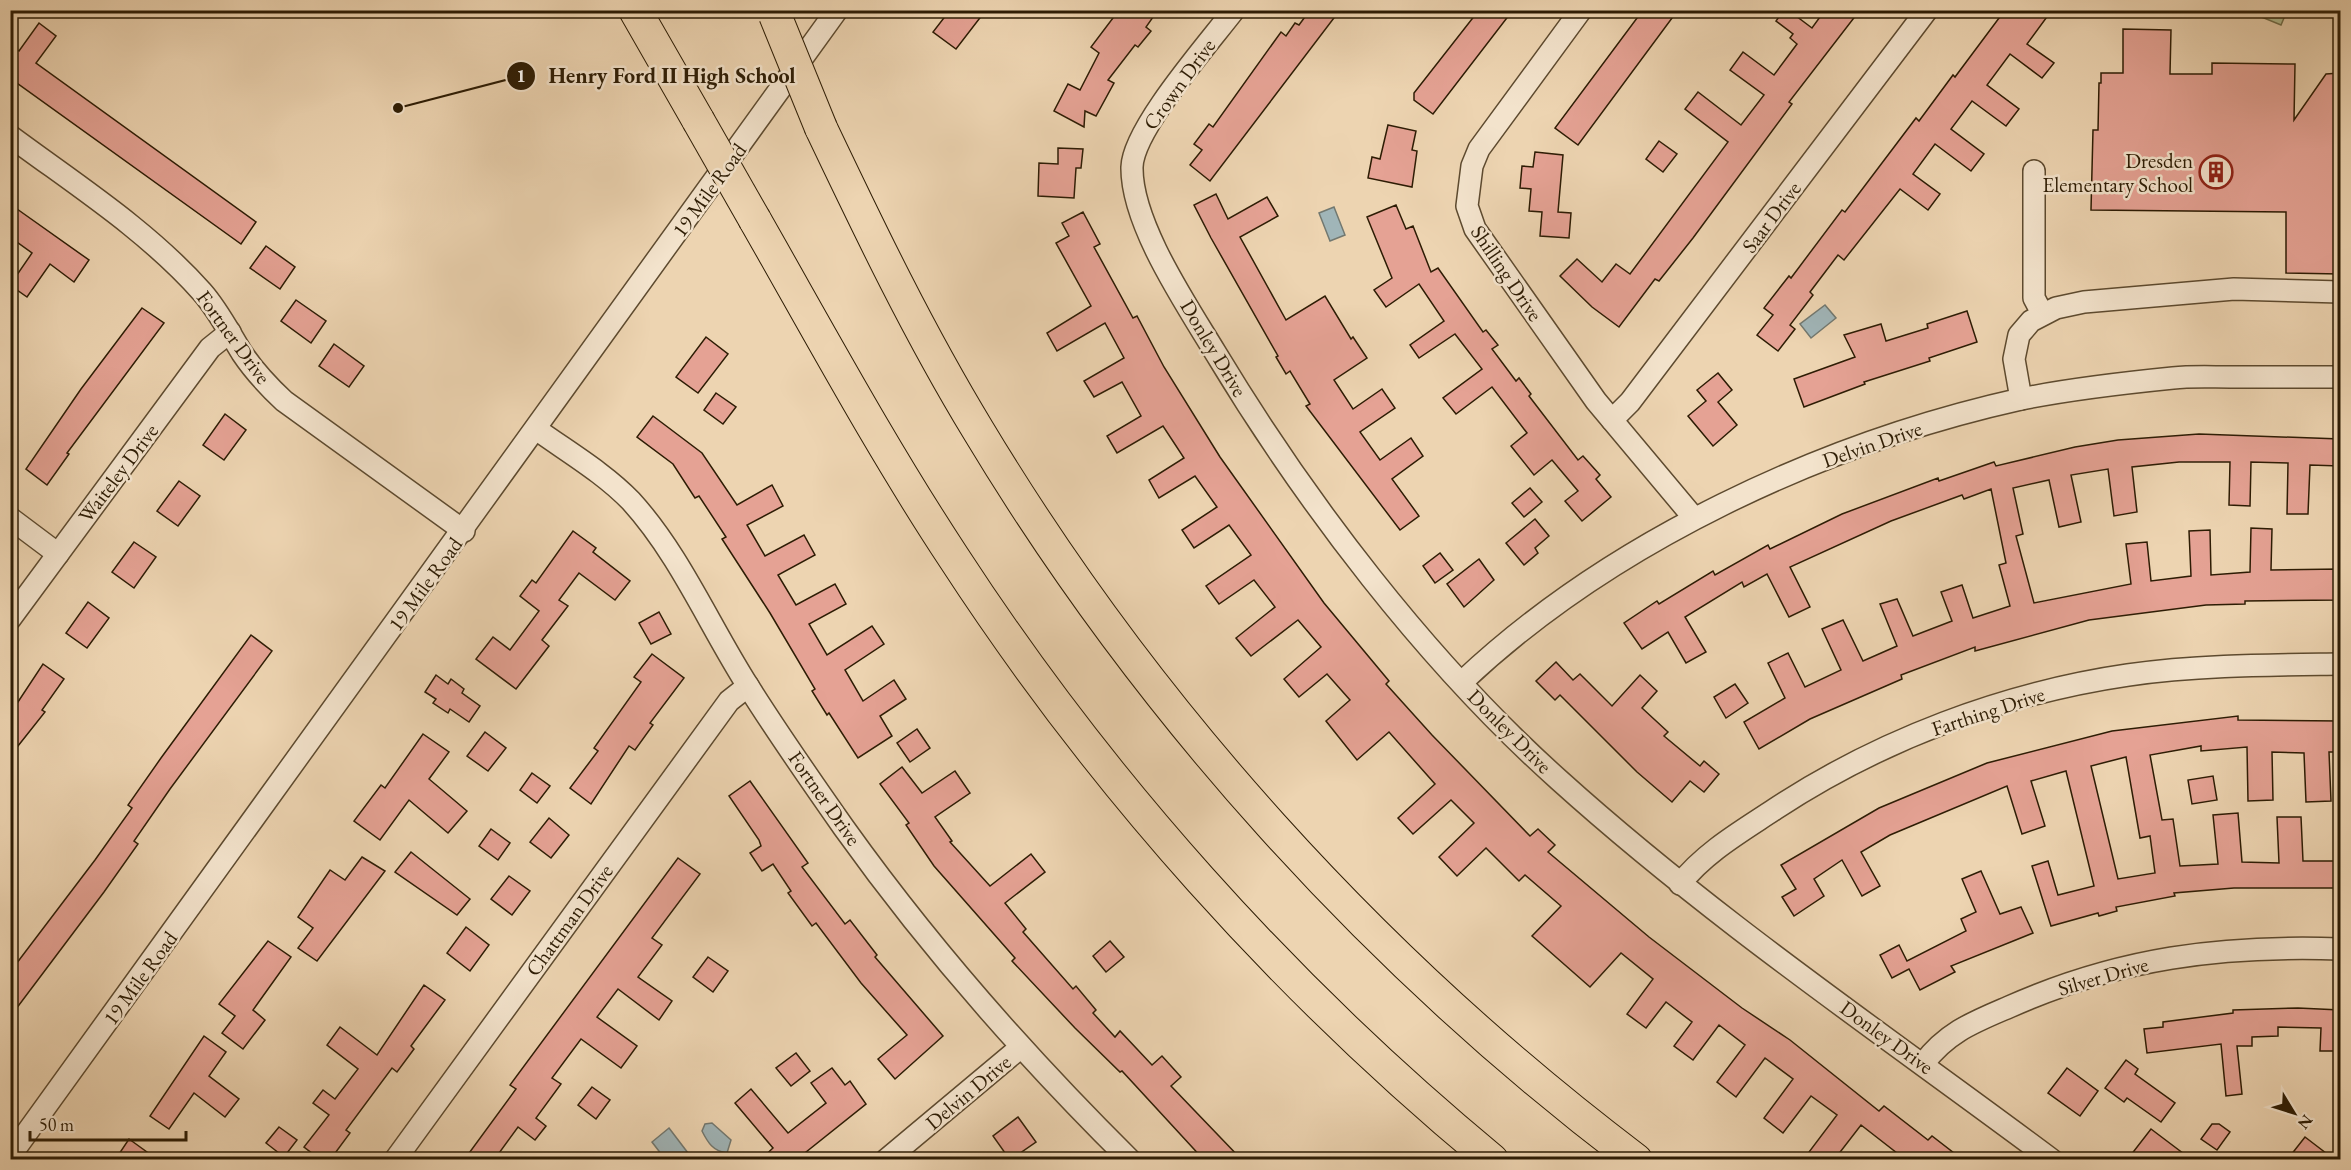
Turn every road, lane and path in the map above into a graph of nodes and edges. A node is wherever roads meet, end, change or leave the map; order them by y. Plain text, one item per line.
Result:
1 (635, 10) edge
2 (837, 10) edge
3 (1234, 10) edge
4 (1581, 10) edge
5 (1927, 10) edge
6 (774, 13) edge
7 (10, 136) edge
8 (1132, 163) joint
9 (2034, 171) dead end
10 (2340, 292) edge
11 (2042, 314) junction
12 (230, 332) junction
13 (2340, 377) edge
14 (2022, 399) junction
15 (1612, 420) junction
16 (536, 429) junction
17 (10, 518) edge
18 (1694, 518) junction
19 (464, 531) junction
20 (58, 554) junction
21 (10, 619) edge
22 (2340, 664) edge
23 (1462, 682) junction
24 (748, 686) junction
25 (1680, 884) junction
26 (2340, 949) edge
27 (1021, 1047) junction
28 (1923, 1064) junction
29 (10, 1156) edge
30 (395, 1160) edge
31 (886, 1160) edge
32 (1130, 1160) edge
33 (1492, 1160) edge
34 (1636, 1160) edge
35 (2052, 1160) edge

1 - 33 highway, bridge
2 - 16 street, 19 Mile Road
3 - 8 street, Crown Drive
4 - 15 street, Shilling Drive
5 - 15 street, Saar Drive
6 - 34 highway, bridge
7 - 12 street, Fortner Drive
8 - 23 street, Donley Drive
9 - 11 street
10 - 11 street
11 - 14 street
12 - 19 street, Fortner Drive
12 - 20 street, Waiteley Drive
13 - 14 street, Delvin Drive
14 - 18 street, Delvin Drive
15 - 18 street, Shilling Drive
16 - 19 street, 19 Mile Road
16 - 24 street, Fortner Drive
17 - 20 street
18 - 23 street, Delvin Drive
19 - 29 street, 19 Mile Road
20 - 21 street, Waiteley Drive
22 - 25 street, Farthing Drive
23 - 25 street, Donley Drive
24 - 27 street, Fortner Drive
24 - 30 street, Chattman Drive
25 - 28 street, Donley Drive
26 - 28 street, Silver Drive
27 - 31 street, Delvin Drive
27 - 32 street, Fortner Drive
28 - 35 street, Donley Drive

